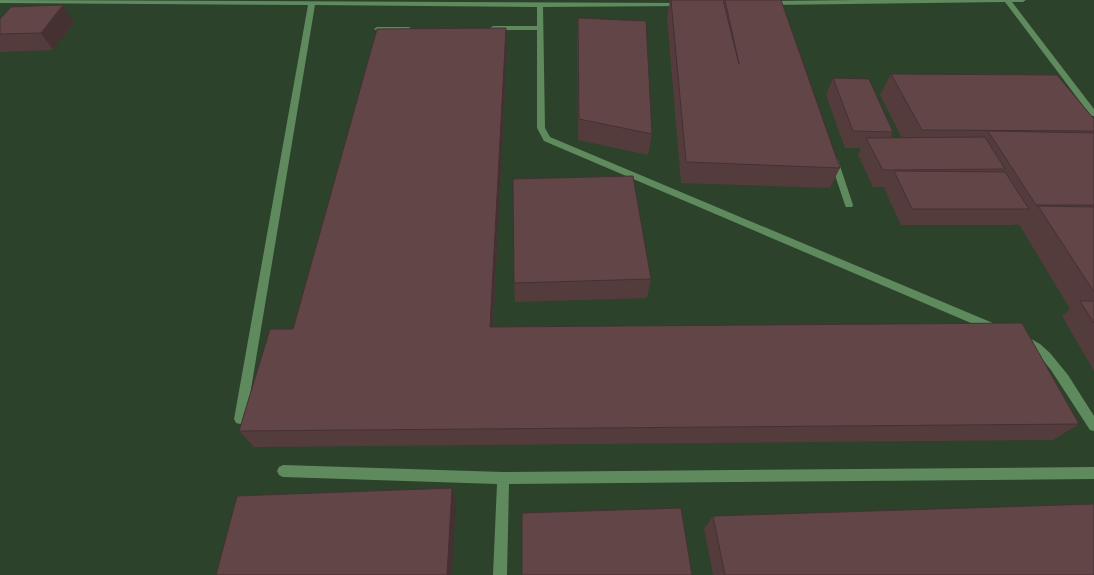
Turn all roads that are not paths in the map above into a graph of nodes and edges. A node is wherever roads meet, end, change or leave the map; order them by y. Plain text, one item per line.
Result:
1 (1007, 0) edge
2 (1023, 0) edge
3 (0, 1) edge
4 (28, 1) junction
5 (430, 2) edge
6 (312, 3) junction
7 (765, 3) edge
8 (693, 4) edge
9 (540, 5) junction
10 (17, 11) edge
11 (486, 28) edge
12 (540, 28) junction
13 (377, 29) edge
14 (416, 29) edge
15 (1094, 114) edge
16 (832, 152) edge
17 (849, 205) dead end
18 (240, 419) dead end
19 (1094, 426) edge
20 (283, 471) dead end
21 (1094, 473) edge
22 (503, 478) junction
23 (500, 575) edge

1 - 2 street
1 - 7 street
1 - 15 street
3 - 4 street
4 - 6 street
4 - 10 street
5 - 6 street
5 - 9 street
6 - 18 street
8 - 9 street
9 - 12 street
11 - 12 street
12 - 19 street
13 - 14 street
16 - 17 street
20 - 22 street
21 - 22 street
22 - 23 street

